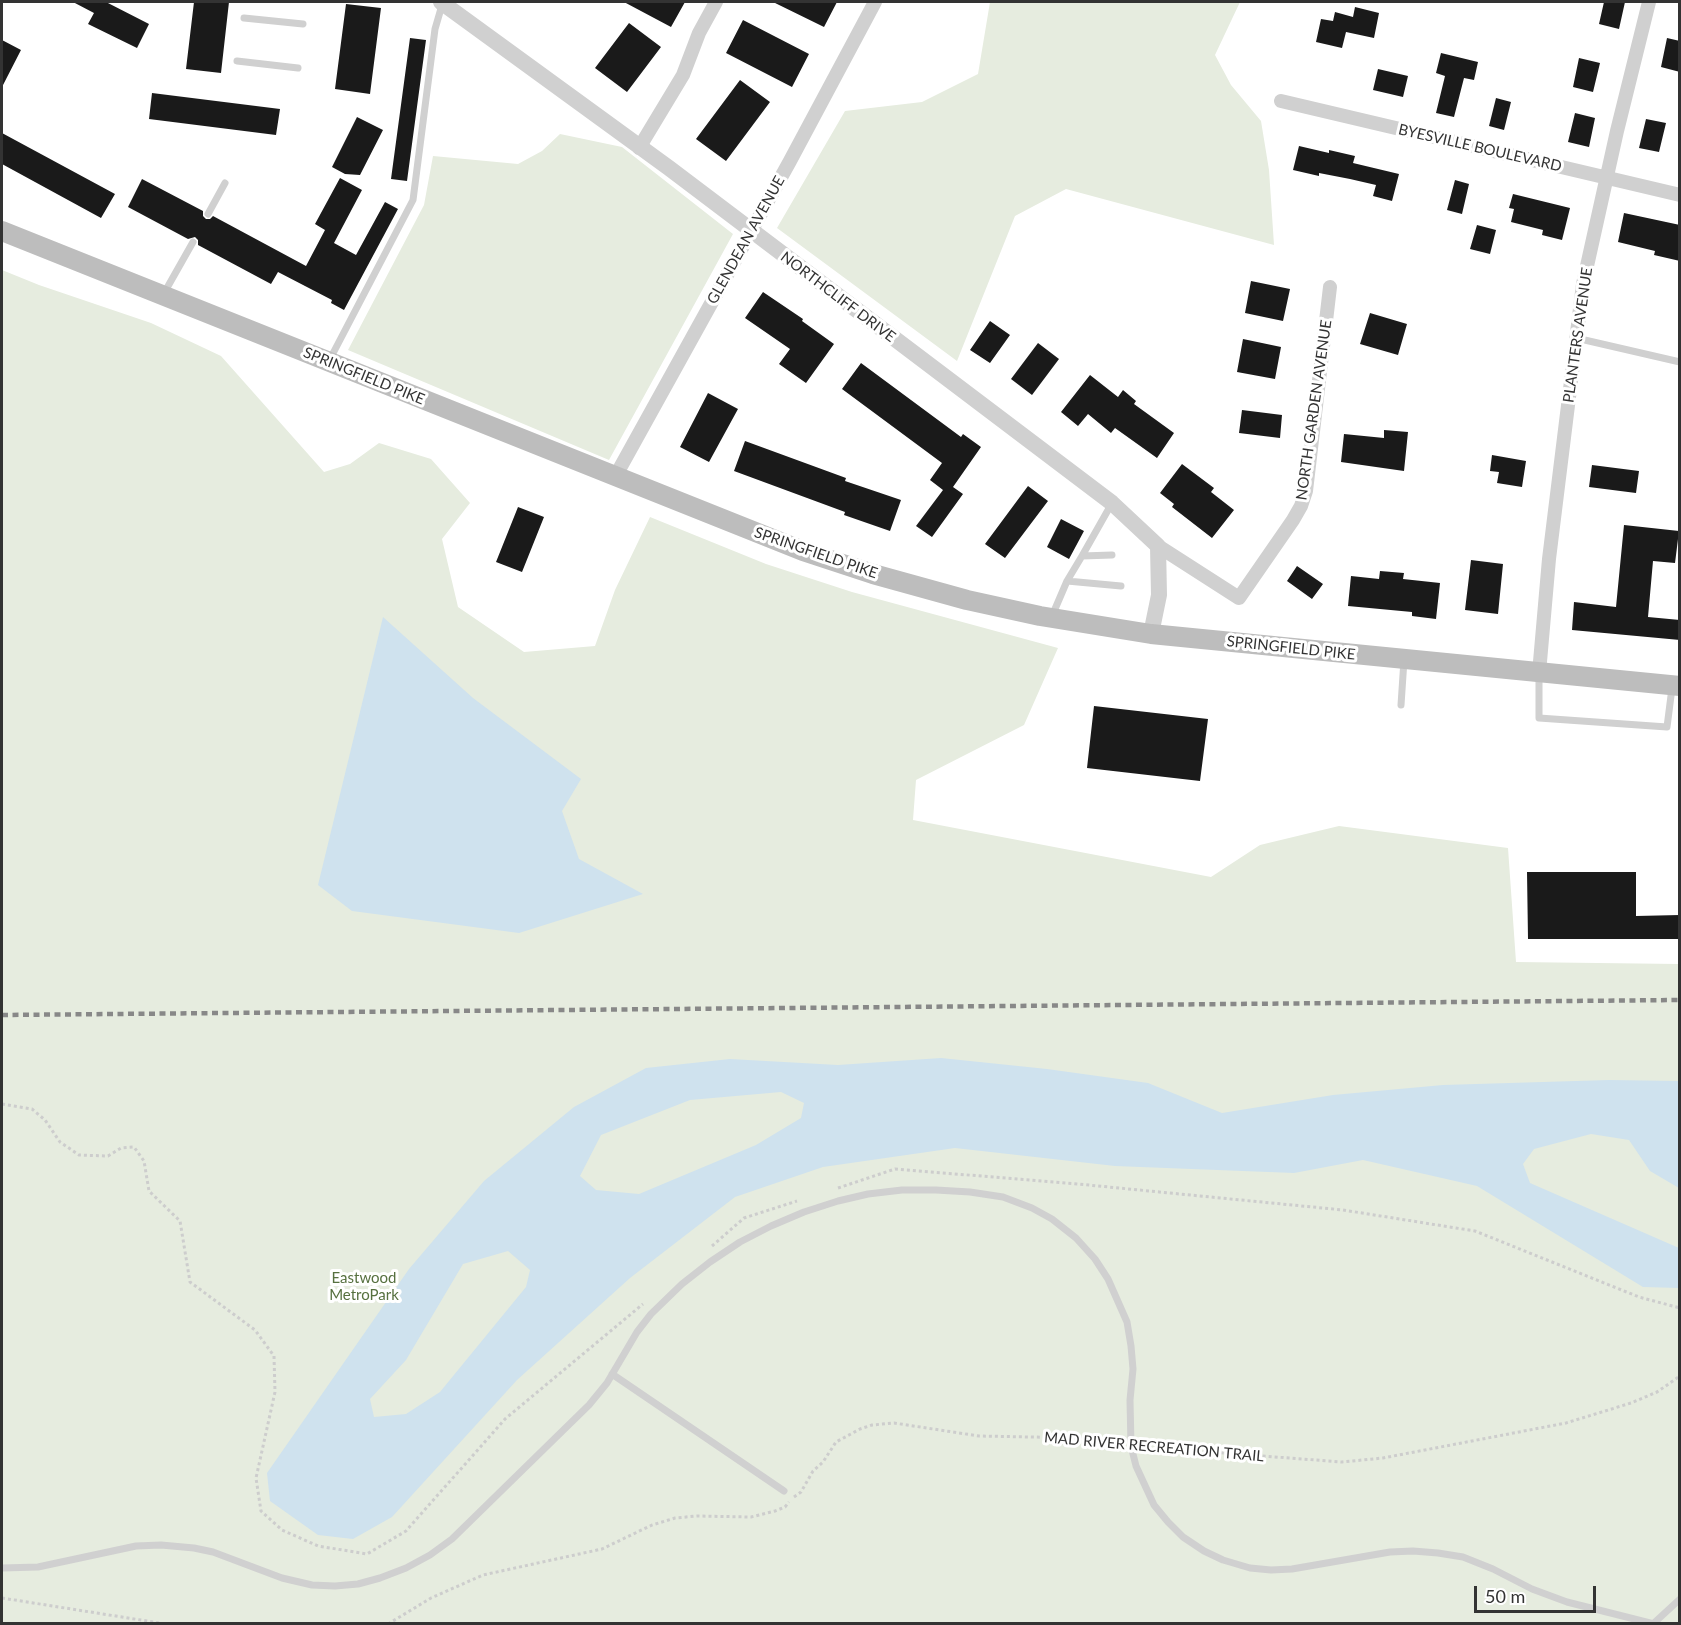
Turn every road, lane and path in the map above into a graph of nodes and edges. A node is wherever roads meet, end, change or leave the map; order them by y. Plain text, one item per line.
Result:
1 (442, 2) edge
2 (716, 2) edge
3 (875, 2) edge
4 (1649, 2) edge
5 (244, 18) dead end
6 (303, 24) dead end
7 (237, 61) dead end
8 (298, 68) dead end
9 (1281, 101) dead end
10 (639, 147) junction
11 (1607, 178) junction
12 (225, 183) dead end
13 (1680, 195) edge
14 (208, 214) dead end
15 (750, 230) junction
16 (2, 231) edge
17 (193, 242) dead end
18 (1330, 287) dead end
19 (162, 296) junction
20 (1576, 338) junction
21 (329, 362) junction
22 (1680, 362) edge
23 (615, 477) junction
24 (1112, 503) junction
25 (1158, 546) junction
26 (1112, 555) dead end
27 (1082, 556) junction
28 (1066, 581) junction
29 (1121, 586) dead end
30 (1050, 618) junction
31 (1151, 634) junction
32 (1404, 660) junction
33 (1539, 673) junction
34 (1676, 686) edge
35 (1401, 705) dead end
36 (2, 1104) edge
37 (830, 1190) dead end
38 (798, 1201) dead end
39 (708, 1249) dead end
40 (646, 1301) dead end
41 (1680, 1308) edge
42 (612, 1374) junction
43 (1680, 1377) edge
44 (1131, 1446) junction
45 (784, 1491) dead end
46 (2, 1568) edge
47 (2, 1598) edge
48 (1680, 1599) edge
49 (166, 1623) edge
50 (388, 1623) edge
51 (1654, 1623) edge

1 - 10 street, NORTHCLIFF DRIVE
1 - 21 lane
2 - 10 street
3 - 15 street, GLENDEAN AVENUE
4 - 11 street, PLANTERS AVENUE
5 - 6 lane
7 - 8 lane
9 - 11 street, BYESVILLE BOULEVARD
10 - 15 street, NORTHCLIFF DRIVE
11 - 13 street, BYESVILLE BOULEVARD
11 - 20 street, PLANTERS AVENUE
12 - 14 lane
15 - 23 street, GLENDEAN AVENUE
15 - 24 street, NORTHCLIFF DRIVE
16 - 19 main road, SPRINGFIELD PIKE
17 - 19 lane
18 - 25 street, NORTH GARDEN AVENUE
19 - 21 main road, SPRINGFIELD PIKE
20 - 22 lane
20 - 33 street, PLANTERS AVENUE
21 - 23 main road, SPRINGFIELD PIKE
23 - 30 main road, SPRINGFIELD PIKE
24 - 25 street, NORTHCLIFF DRIVE
24 - 27 lane
25 - 31 street
26 - 27 lane
27 - 28 lane
28 - 29 lane
28 - 30 lane
30 - 31 main road, SPRINGFIELD PIKE
31 - 32 main road, SPRINGFIELD PIKE
32 - 33 main road, SPRINGFIELD PIKE
32 - 35 lane
33 - 34 main road, SPRINGFIELD PIKE
33 - 34 lane
36 - 40 path
37 - 41 path
38 - 39 path
42 - 44 lane
42 - 45 lane
42 - 46 lane
43 - 44 path, MAD RIVER RECREATION TRAIL
44 - 50 path, MAD RIVER RECREATION TRAIL
44 - 51 lane
47 - 49 path
48 - 51 lane

